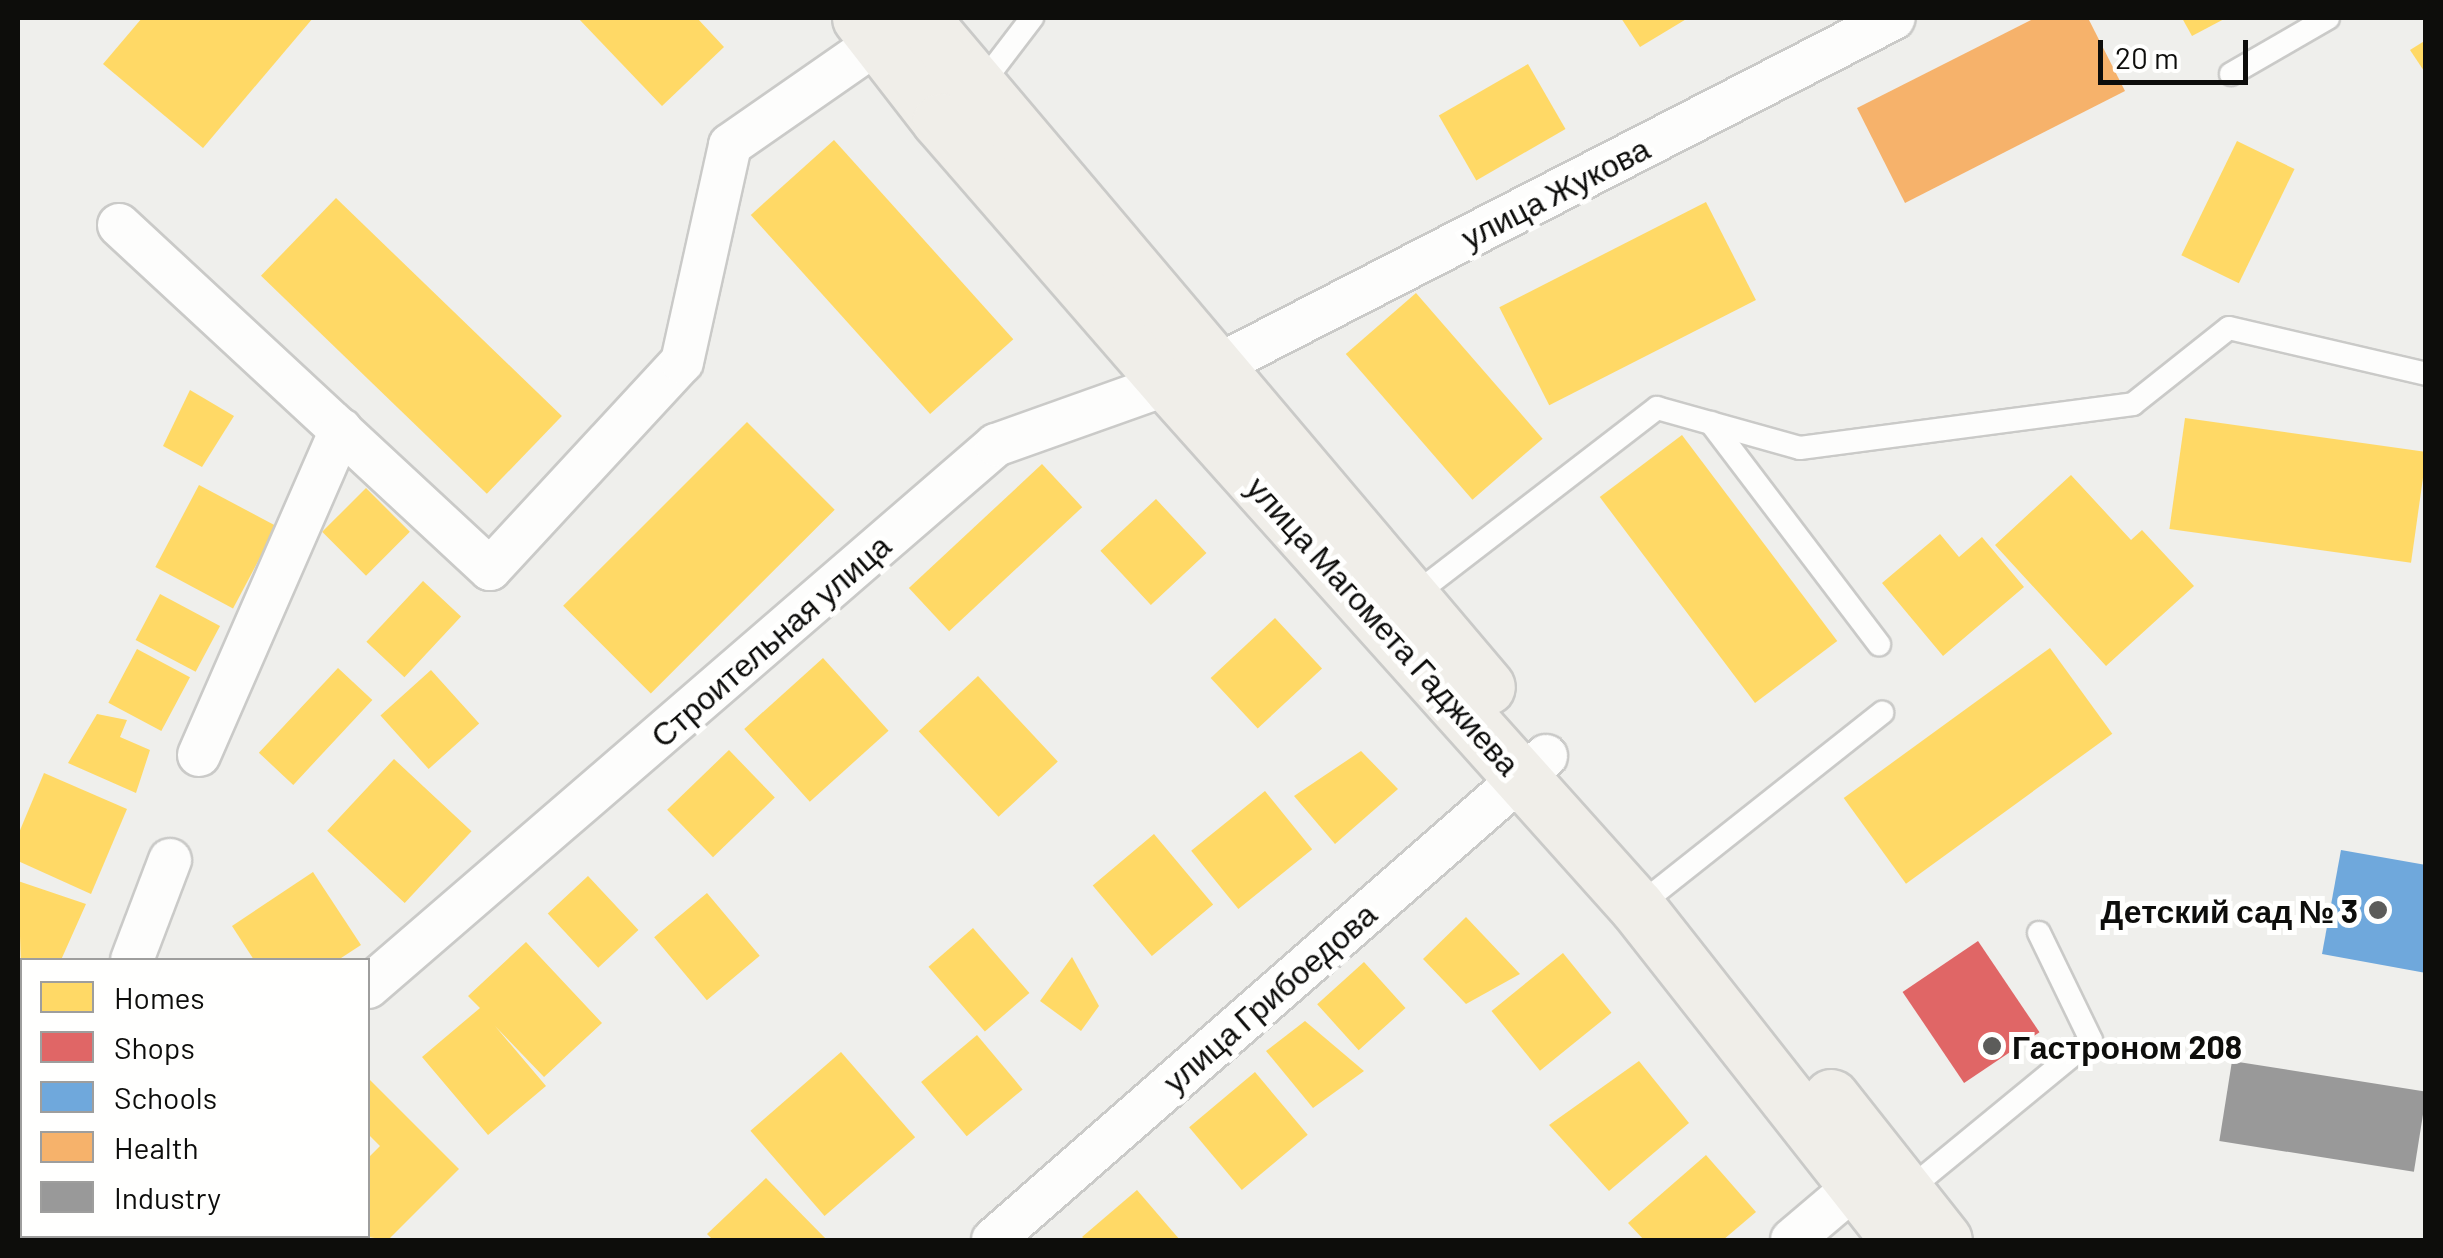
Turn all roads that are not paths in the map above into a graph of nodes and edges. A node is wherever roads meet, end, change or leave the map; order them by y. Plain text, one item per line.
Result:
1 (1032, 18) edge
2 (1894, 18) edge
3 (2328, 18) edge
4 (893, 24) edge
5 (2231, 74) dead end
6 (982, 84) junction
7 (940, 121) junction
8 (118, 224) dead end
9 (2426, 374) edge
10 (1193, 377) junction
11 (1711, 423) junction
12 (341, 430) junction
13 (1395, 611) junction
14 (1879, 644) dead end
15 (1882, 712) dead end
16 (199, 755) dead end
17 (1534, 766) junction
18 (170, 860) dead end
19 (1647, 898) junction
20 (2039, 934) dead end
21 (133, 958) edge
22 (370, 985) edge
23 (1885, 1198) edge
24 (993, 1240) edge
25 (1792, 1240) edge
26 (1944, 1240) edge

1 - 6 lane
2 - 10 street, улица Жукова
3 - 5 lane
4 - 6 main road, улица Магомета Гаджиева
4 - 7 main road, улица Магомета Гаджиева
4 - 12 street
6 - 7 lane
6 - 10 main road, улица Магомета Гаджиева
7 - 10 main road, улица Магомета Гаджиева
8 - 12 street
9 - 11 lane
10 - 13 main road, улица Магомета Гаджиева
10 - 22 street, Строительная улица
11 - 13 lane
11 - 14 lane
12 - 16 street
13 - 17 main road, улица Магомета Гаджиева
15 - 19 lane
17 - 19 main road, улица Магомета Гаджиева
17 - 24 street, улица Грибоедова
18 - 21 street
19 - 23 main road, улица Магомета Гаджиева
20 - 23 lane
23 - 25 street
23 - 26 main road, улица Магомета Гаджиева

